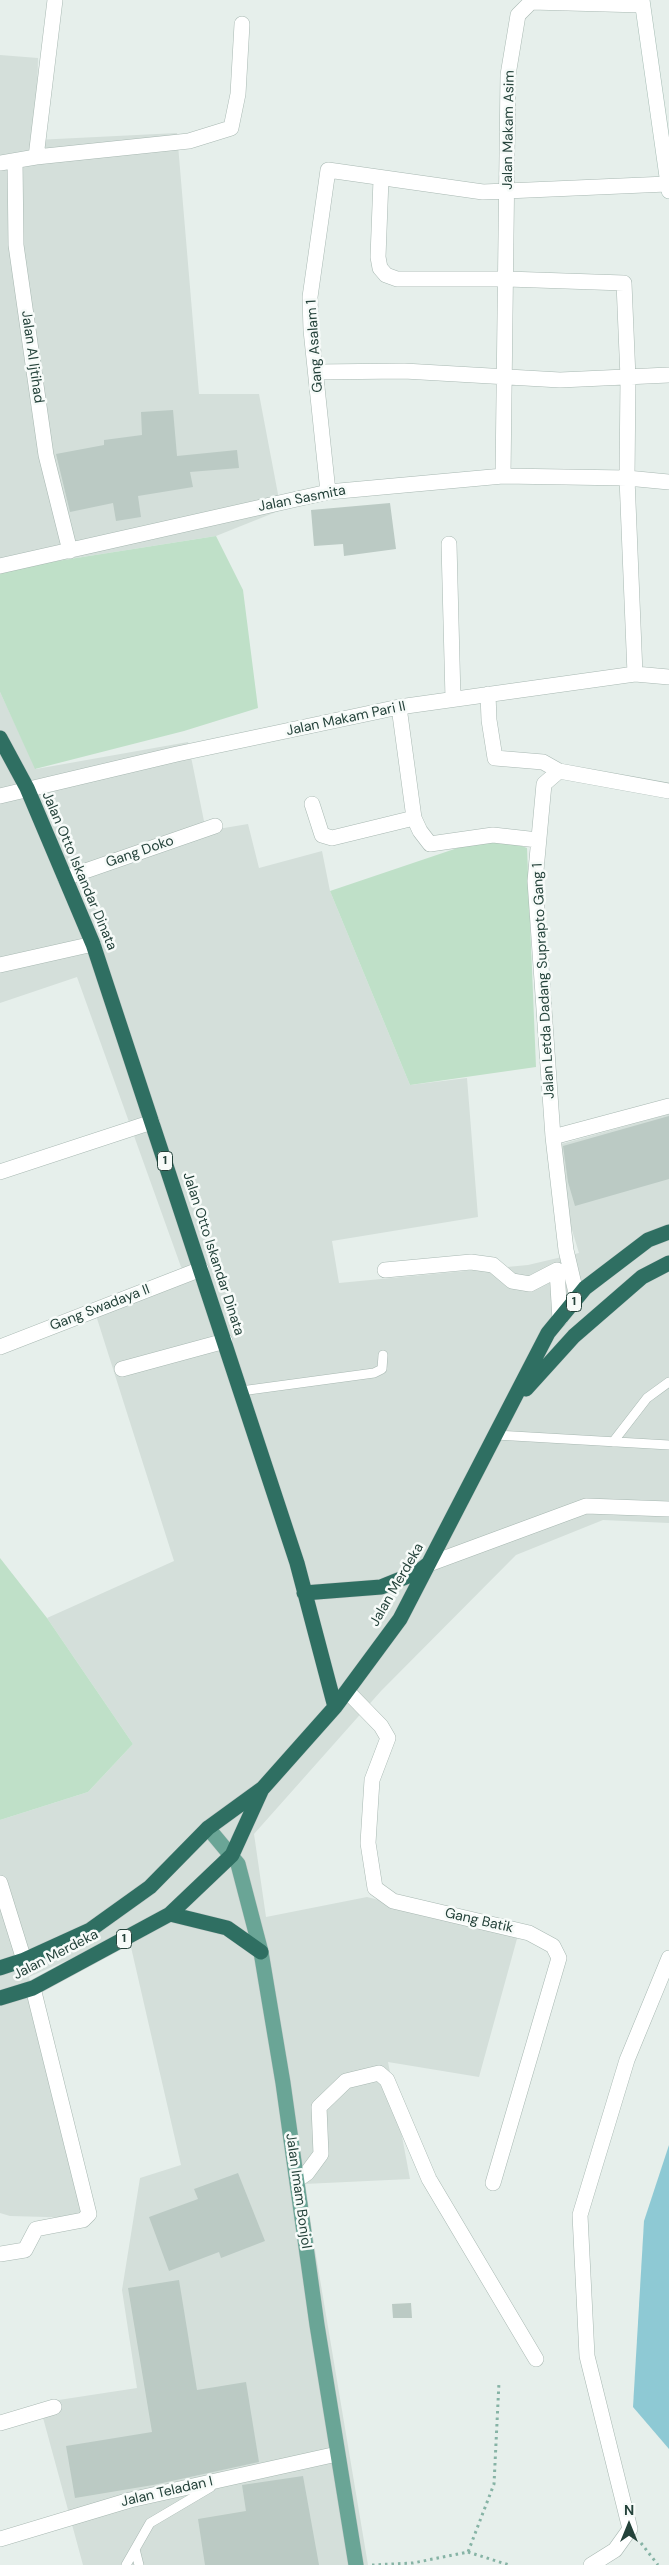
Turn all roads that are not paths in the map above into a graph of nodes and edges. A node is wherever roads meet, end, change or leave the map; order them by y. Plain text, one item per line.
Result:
1 (55, 0) edge
2 (642, 3) edge
3 (242, 24) dead end
4 (36, 157) junction
5 (8, 162) edge
6 (381, 179) junction
7 (668, 188) edge
8 (508, 192) junction
9 (507, 279) junction
10 (316, 372) junction
11 (669, 374) edge
12 (504, 376) junction
13 (628, 378) junction
14 (503, 476) junction
15 (627, 478) junction
16 (669, 482) edge
17 (328, 492) junction
18 (449, 544) dead end
19 (70, 551) junction
20 (0, 566) edge
21 (635, 674) junction
22 (669, 677) edge
23 (488, 694) junction
24 (453, 699) junction
25 (399, 707) junction
26 (0, 738) edge
27 (558, 771) junction
28 (27, 788) junction
29 (669, 791) edge
30 (0, 796) edge
31 (312, 804) dead end
32 (414, 818) junction
33 (215, 826) dead end
34 (538, 840) junction
35 (65, 878) junction
36 (93, 944) junction
37 (0, 965) edge
38 (669, 1106) edge
39 (152, 1122) junction
40 (554, 1137) junction
41 (0, 1172) edge
42 (669, 1232) edge
43 (669, 1263) edge
44 (200, 1269) junction
45 (385, 1270) dead end
46 (578, 1297) junction
47 (560, 1319) junction
48 (224, 1342) junction
49 (0, 1347) edge
50 (383, 1355) dead end
51 (122, 1369) dead end
52 (669, 1382) edge
53 (241, 1391) junction
54 (513, 1403) junction
55 (496, 1434) junction
56 (613, 1442) junction
57 (669, 1445) edge
58 (669, 1509) edge
59 (429, 1564) junction
60 (304, 1594) junction
61 (347, 1691) junction
62 (335, 1707) junction
63 (263, 1788) junction
64 (208, 1828) junction
65 (232, 1855) junction
66 (0, 1883) edge
67 (170, 1914) junction
68 (262, 1952) junction
69 (669, 1958) edge
70 (24, 1960) junction
71 (0, 1968) edge
72 (33, 1988) junction
73 (0, 1998) edge
74 (296, 2180) junction
75 (493, 2183) dead end
76 (0, 2254) edge
77 (536, 2359) dead end
78 (54, 2407) dead end
79 (0, 2423) edge
80 (337, 2454) junction
81 (224, 2479) junction
82 (0, 2539) edge
83 (135, 2549) junction
84 (126, 2565) edge
85 (139, 2565) edge
86 (356, 2565) edge
87 (591, 2565) edge

1 - 4 street
2 - 7 street
2 - 8 street, Jalan Makam Asim
3 - 4 street
4 - 5 street
5 - 19 street, Jalan Al Ijtihad
6 - 8 street
6 - 9 street
6 - 10 street, Gang Asalam 1
7 - 8 street
8 - 9 street, Jalan Makam Asim
9 - 12 street, Jalan Makam Asim
9 - 13 street
10 - 12 street
10 - 17 street, Gang Asalam 1
11 - 13 street
12 - 13 street
12 - 14 street, Jalan Makam Asim
13 - 15 street
14 - 15 street, Jalan Sasmita
14 - 17 street, Jalan Sasmita
15 - 16 street, Jalan Sasmita
15 - 21 street
17 - 19 street, Jalan Sasmita
18 - 24 street
19 - 20 street, Jalan Sasmita
21 - 22 street, Jalan Makam Pari II
21 - 23 street, Jalan Makam Pari II
23 - 24 street, Jalan Makam Pari II
23 - 27 street
24 - 25 street, Jalan Makam Pari II
25 - 28 street, Jalan Makam Pari II
25 - 32 street
26 - 28 highway, Jalan Otto Iskandar Dinata / 1
27 - 29 street
27 - 34 street, Jalan Letda Dadang Suprapto Gang 1
28 - 30 street, Jalan Makam Pari II
28 - 35 highway, Jalan Otto Iskandar Dinata / 1
31 - 32 street
32 - 34 street
33 - 35 street, Gang Doko
34 - 40 street, Jalan Letda Dadang Suprapto Gang 1
35 - 36 highway, Jalan Otto Iskandar Dinata / 1
36 - 37 street
36 - 39 highway, Jalan Otto Iskandar Dinata / 1
38 - 40 street
39 - 41 street
39 - 44 highway, Jalan Otto Iskandar Dinata / 1
40 - 46 street, Jalan Letda Dadang Suprapto Gang 1
42 - 46 highway, Jalan Merdeka / 1
43 - 54 highway, Jalan Merdeka / 1
44 - 48 highway, Jalan Otto Iskandar Dinata / 1
44 - 49 street, Gang Swadaya II
45 - 47 street
46 - 47 highway, Jalan Merdeka / 1
47 - 54 highway, Jalan Merdeka / 1
48 - 51 street
48 - 53 highway, Jalan Otto Iskandar Dinata / 1
50 - 53 lane
52 - 56 lane
53 - 60 highway, Jalan Otto Iskandar Dinata / 1
54 - 55 highway, Jalan Merdeka / 1
55 - 56 lane
55 - 59 highway, Jalan Merdeka / 1
56 - 57 lane
58 - 59 street
59 - 60 highway
59 - 61 highway, Jalan Merdeka / 1
60 - 62 highway, Jalan Otto Iskandar Dinata / 1
61 - 62 highway, Jalan Merdeka / 1
61 - 75 street, Gang Batik
62 - 63 highway, Jalan Merdeka / 1
63 - 64 highway, Jalan Merdeka / 1
63 - 65 highway, Jalan Merdeka / 1
64 - 65 main road, Jalan Imam Bonjol
64 - 70 highway, Jalan Merdeka / 1
65 - 67 highway, Jalan Merdeka / 1
65 - 68 main road, Jalan Imam Bonjol
66 - 70 street
67 - 68 highway
67 - 72 highway, Jalan Merdeka / 1
68 - 74 main road, Jalan Imam Bonjol
69 - 87 street
70 - 71 highway, Jalan Merdeka / 1
72 - 73 highway, Jalan Merdeka / 1
72 - 76 street
74 - 77 street
74 - 80 main road, Jalan Imam Bonjol
78 - 79 street
80 - 81 street, Jalan Teladan I
80 - 86 main road, Jalan Imam Bonjol
81 - 82 street, Jalan Teladan I
81 - 83 lane
83 - 84 lane
83 - 85 lane

